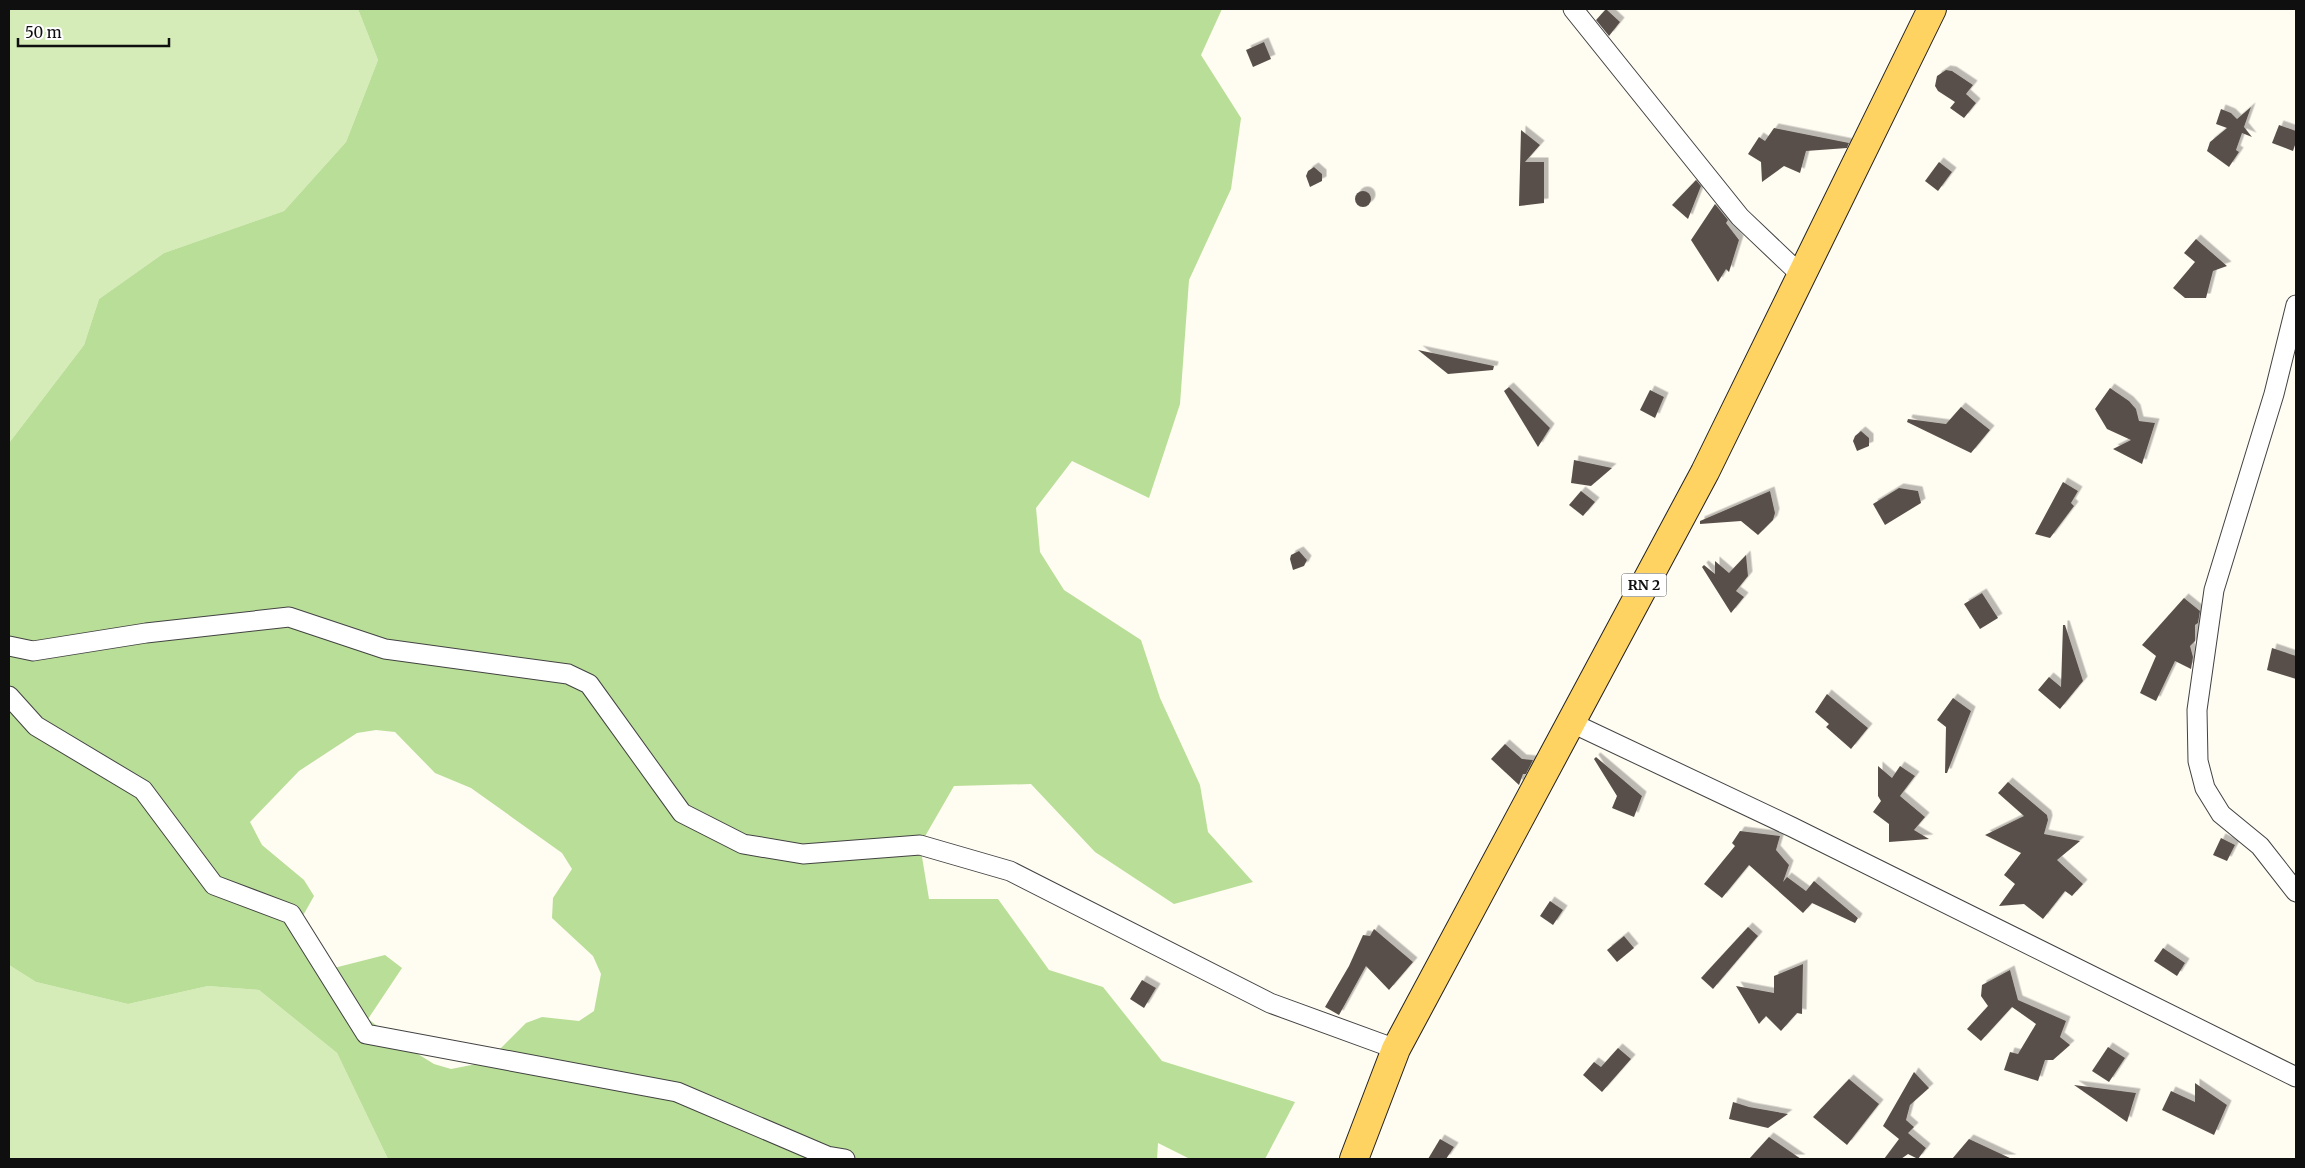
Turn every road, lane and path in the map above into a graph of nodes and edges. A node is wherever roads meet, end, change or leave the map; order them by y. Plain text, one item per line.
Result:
1 (1573, 9) edge
2 (1932, 9) edge
3 (1802, 275) junction
4 (2296, 305) edge
5 (9, 646) edge
6 (9, 696) edge
7 (1570, 722) junction
8 (2296, 892) edge
9 (1396, 1049) junction
10 (2296, 1077) edge
11 (845, 1159) edge
12 (1354, 1159) edge

1 - 3 street
2 - 3 main road, RN 2
3 - 7 main road, RN 2
4 - 8 street
5 - 9 street
6 - 11 street
7 - 9 main road, RN 2
7 - 10 street
9 - 12 main road, RN 2

